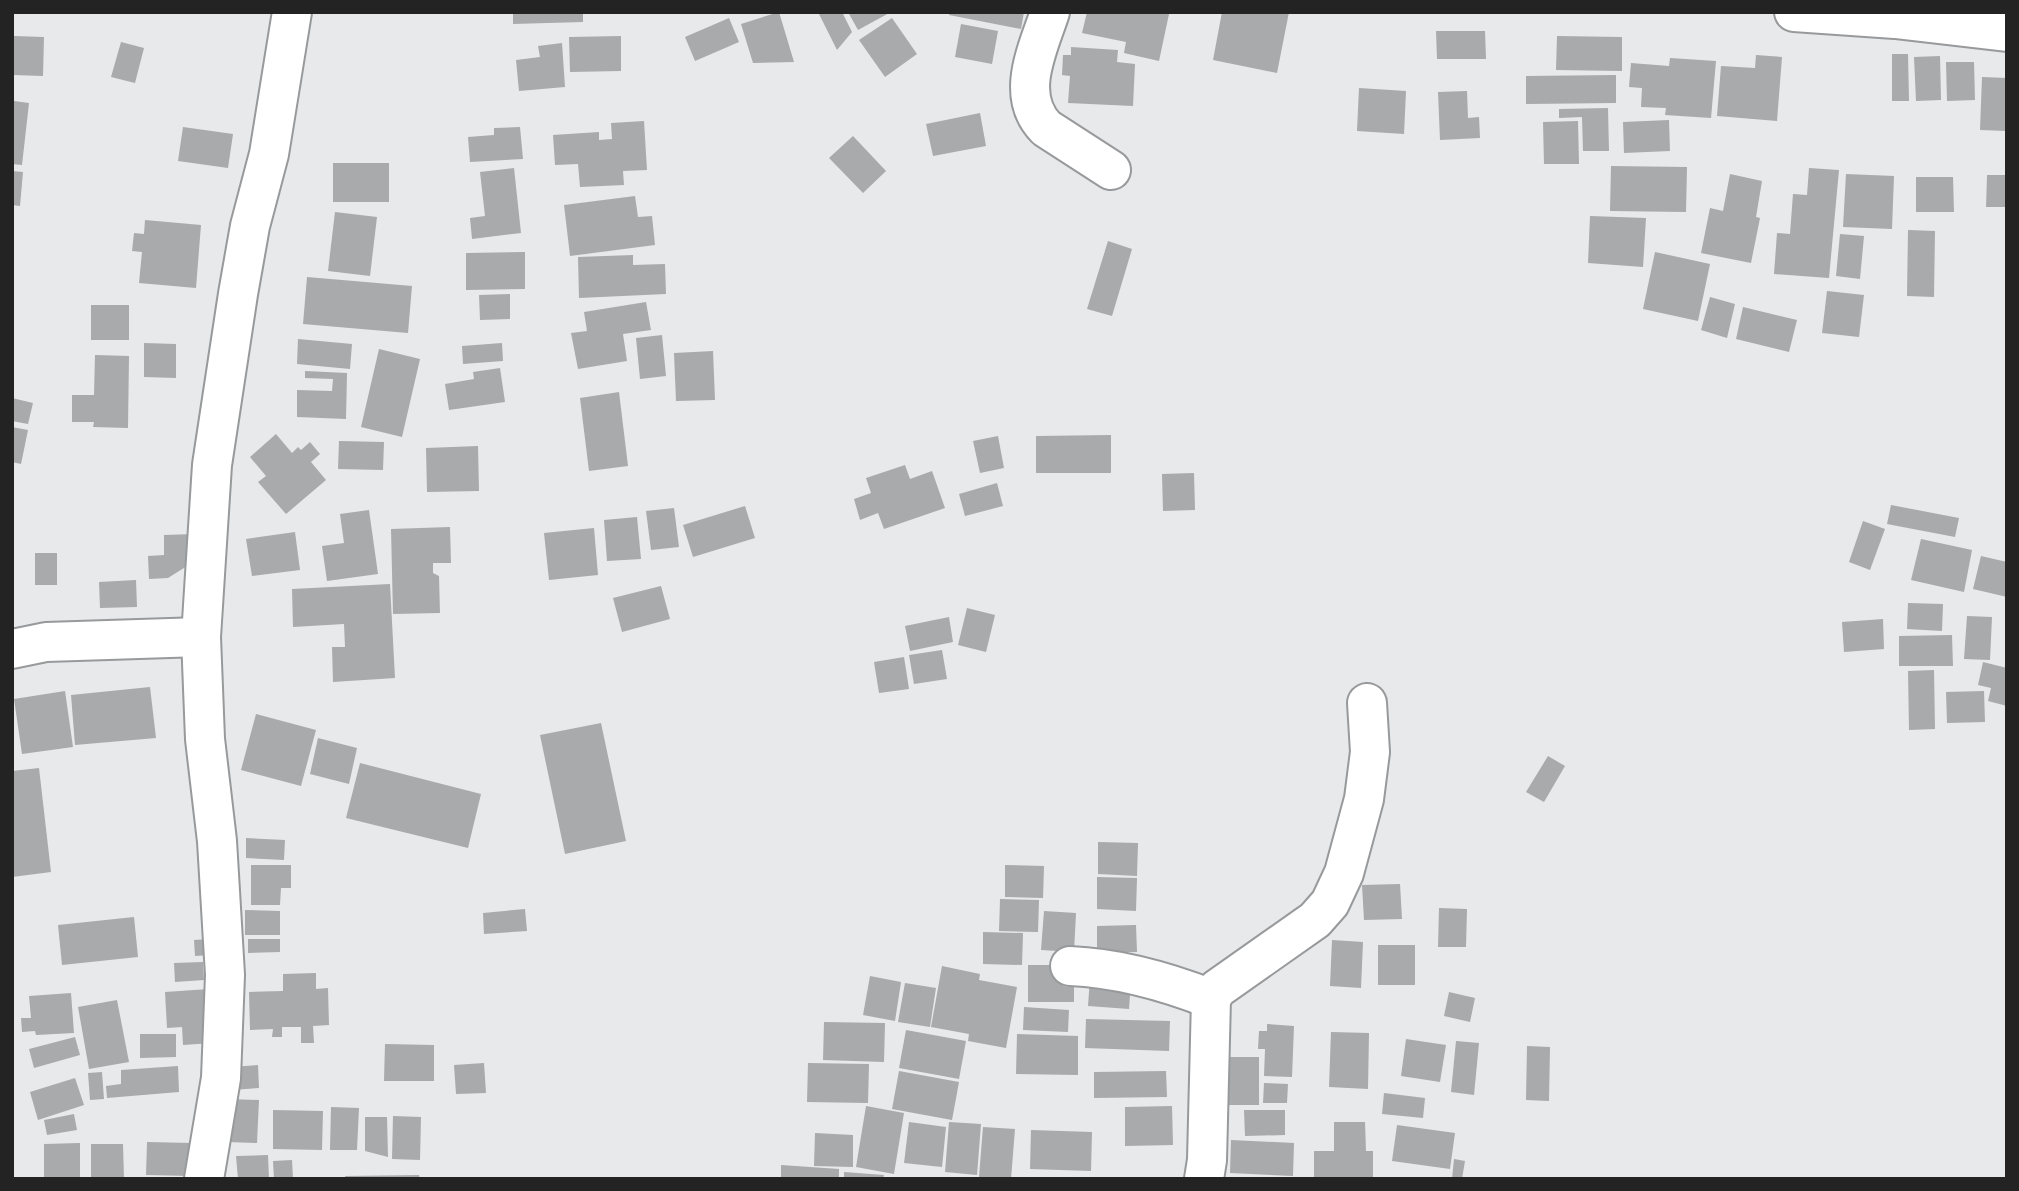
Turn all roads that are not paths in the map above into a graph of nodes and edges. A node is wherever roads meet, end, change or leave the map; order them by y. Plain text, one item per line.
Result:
1 (292, 12) edge
2 (1050, 12) edge
3 (1794, 12) edge
4 (2007, 32) edge
5 (1111, 170) dead end
6 (201, 637) junction
7 (12, 649) edge
8 (1367, 703) dead end
9 (1070, 966) dead end
10 (1211, 999) junction
11 (204, 1179) edge
12 (1204, 1179) edge

1 - 6 street
2 - 5 street
3 - 4 street
6 - 7 street
6 - 11 street
8 - 10 street
9 - 10 street
10 - 12 street

